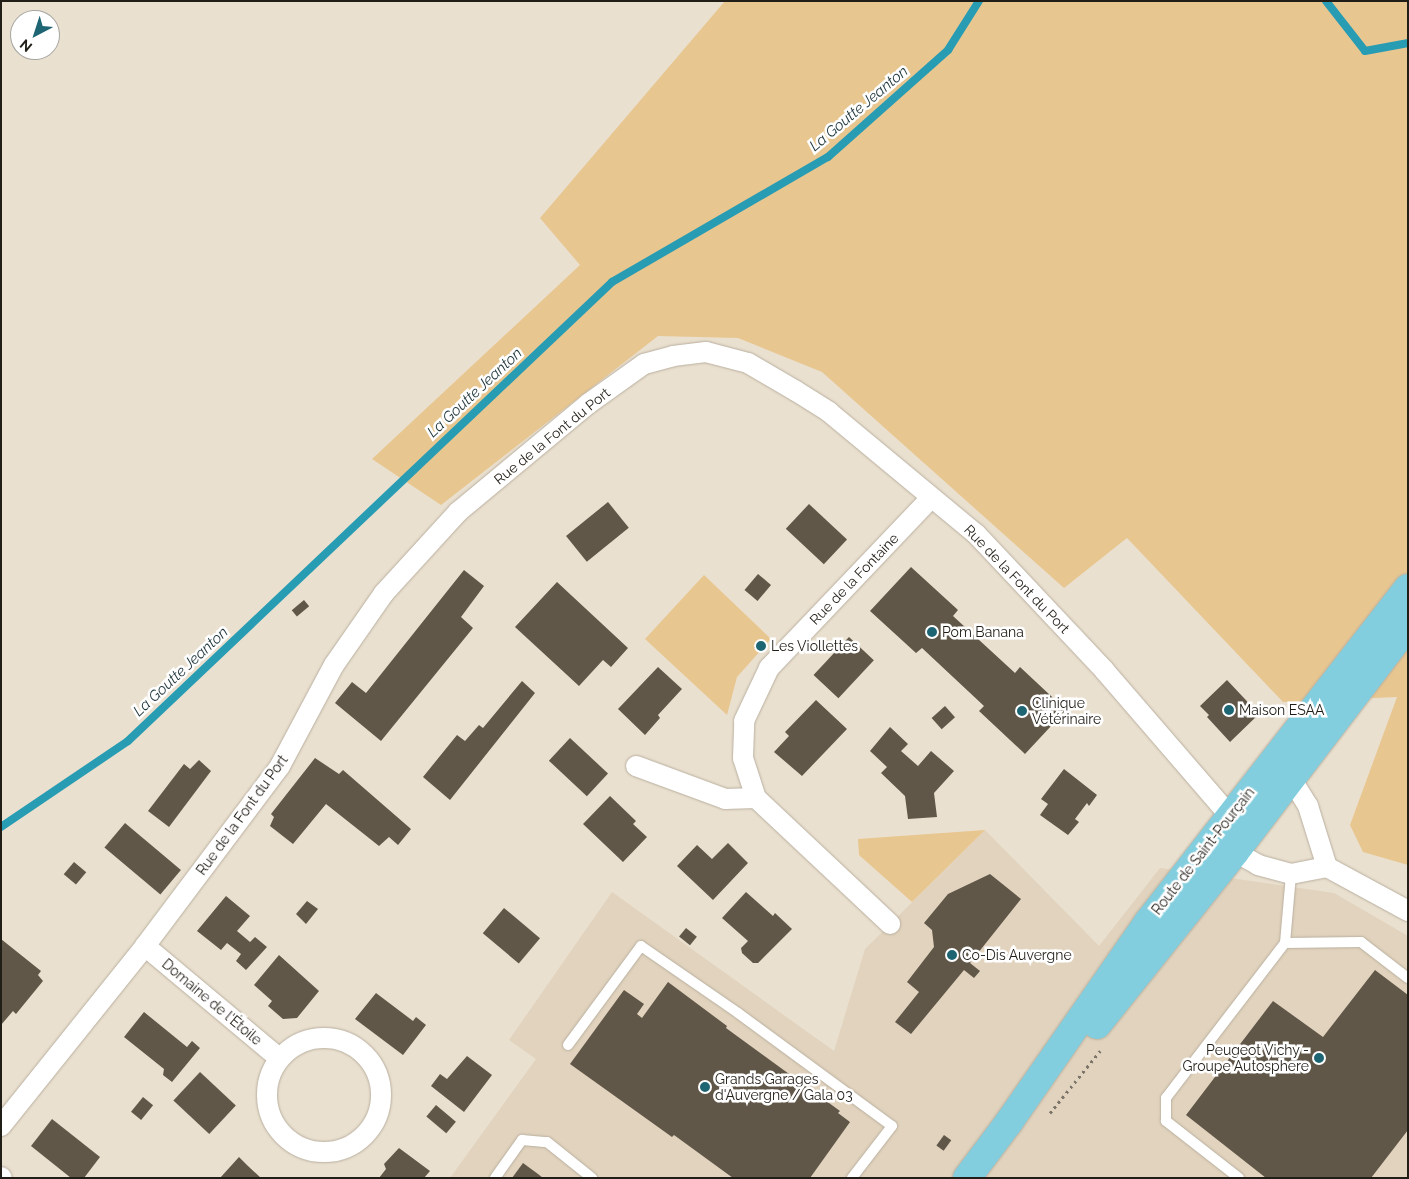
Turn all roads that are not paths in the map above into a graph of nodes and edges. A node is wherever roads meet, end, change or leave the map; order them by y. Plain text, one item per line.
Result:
1 (931, 498) junction
2 (1408, 588) edge
3 (1408, 626) edge
4 (636, 766) dead end
5 (1280, 772) junction
6 (756, 798) junction
7 (1230, 816) junction
8 (1235, 852) junction
9 (1328, 867) junction
10 (1291, 874) junction
11 (1408, 912) edge
12 (890, 924) dead end
13 (1285, 944) junction
14 (145, 946) junction
15 (1408, 978) edge
16 (568, 1045) dead end
17 (279, 1058) junction
18 (1009, 1122) junction
19 (1, 1126) edge
20 (495, 1178) edge
21 (592, 1178) edge
22 (852, 1178) edge
23 (967, 1178) edge
24 (1238, 1178) edge

1 - 6 street, Rue de la Fontaine
1 - 7 street, Rue de la Font du Port
1 - 14 street, Rue de la Font du Port
2 - 5 main road, Route de Saint-Pourçain
3 - 5 main road, Route de Saint-Pourçain
4 - 6 street
5 - 7 main road, Route de Saint-Pourçain
5 - 8 main road, Route de Saint-Pourçain
5 - 9 street
6 - 12 street, Rue de la Fontaine
7 - 8 street
7 - 18 main road, Route de Saint-Pourçain
8 - 10 street
8 - 18 main road, Route de Saint-Pourçain
9 - 10 street
9 - 11 street
10 - 13 lane
13 - 15 lane
13 - 24 lane
14 - 17 street, Domaine de l'Étoile
14 - 19 street, Rue de la Font du Port
16 - 22 lane
17 - 17 street
18 - 23 main road, Route de Saint-Pourçain
20 - 21 lane

